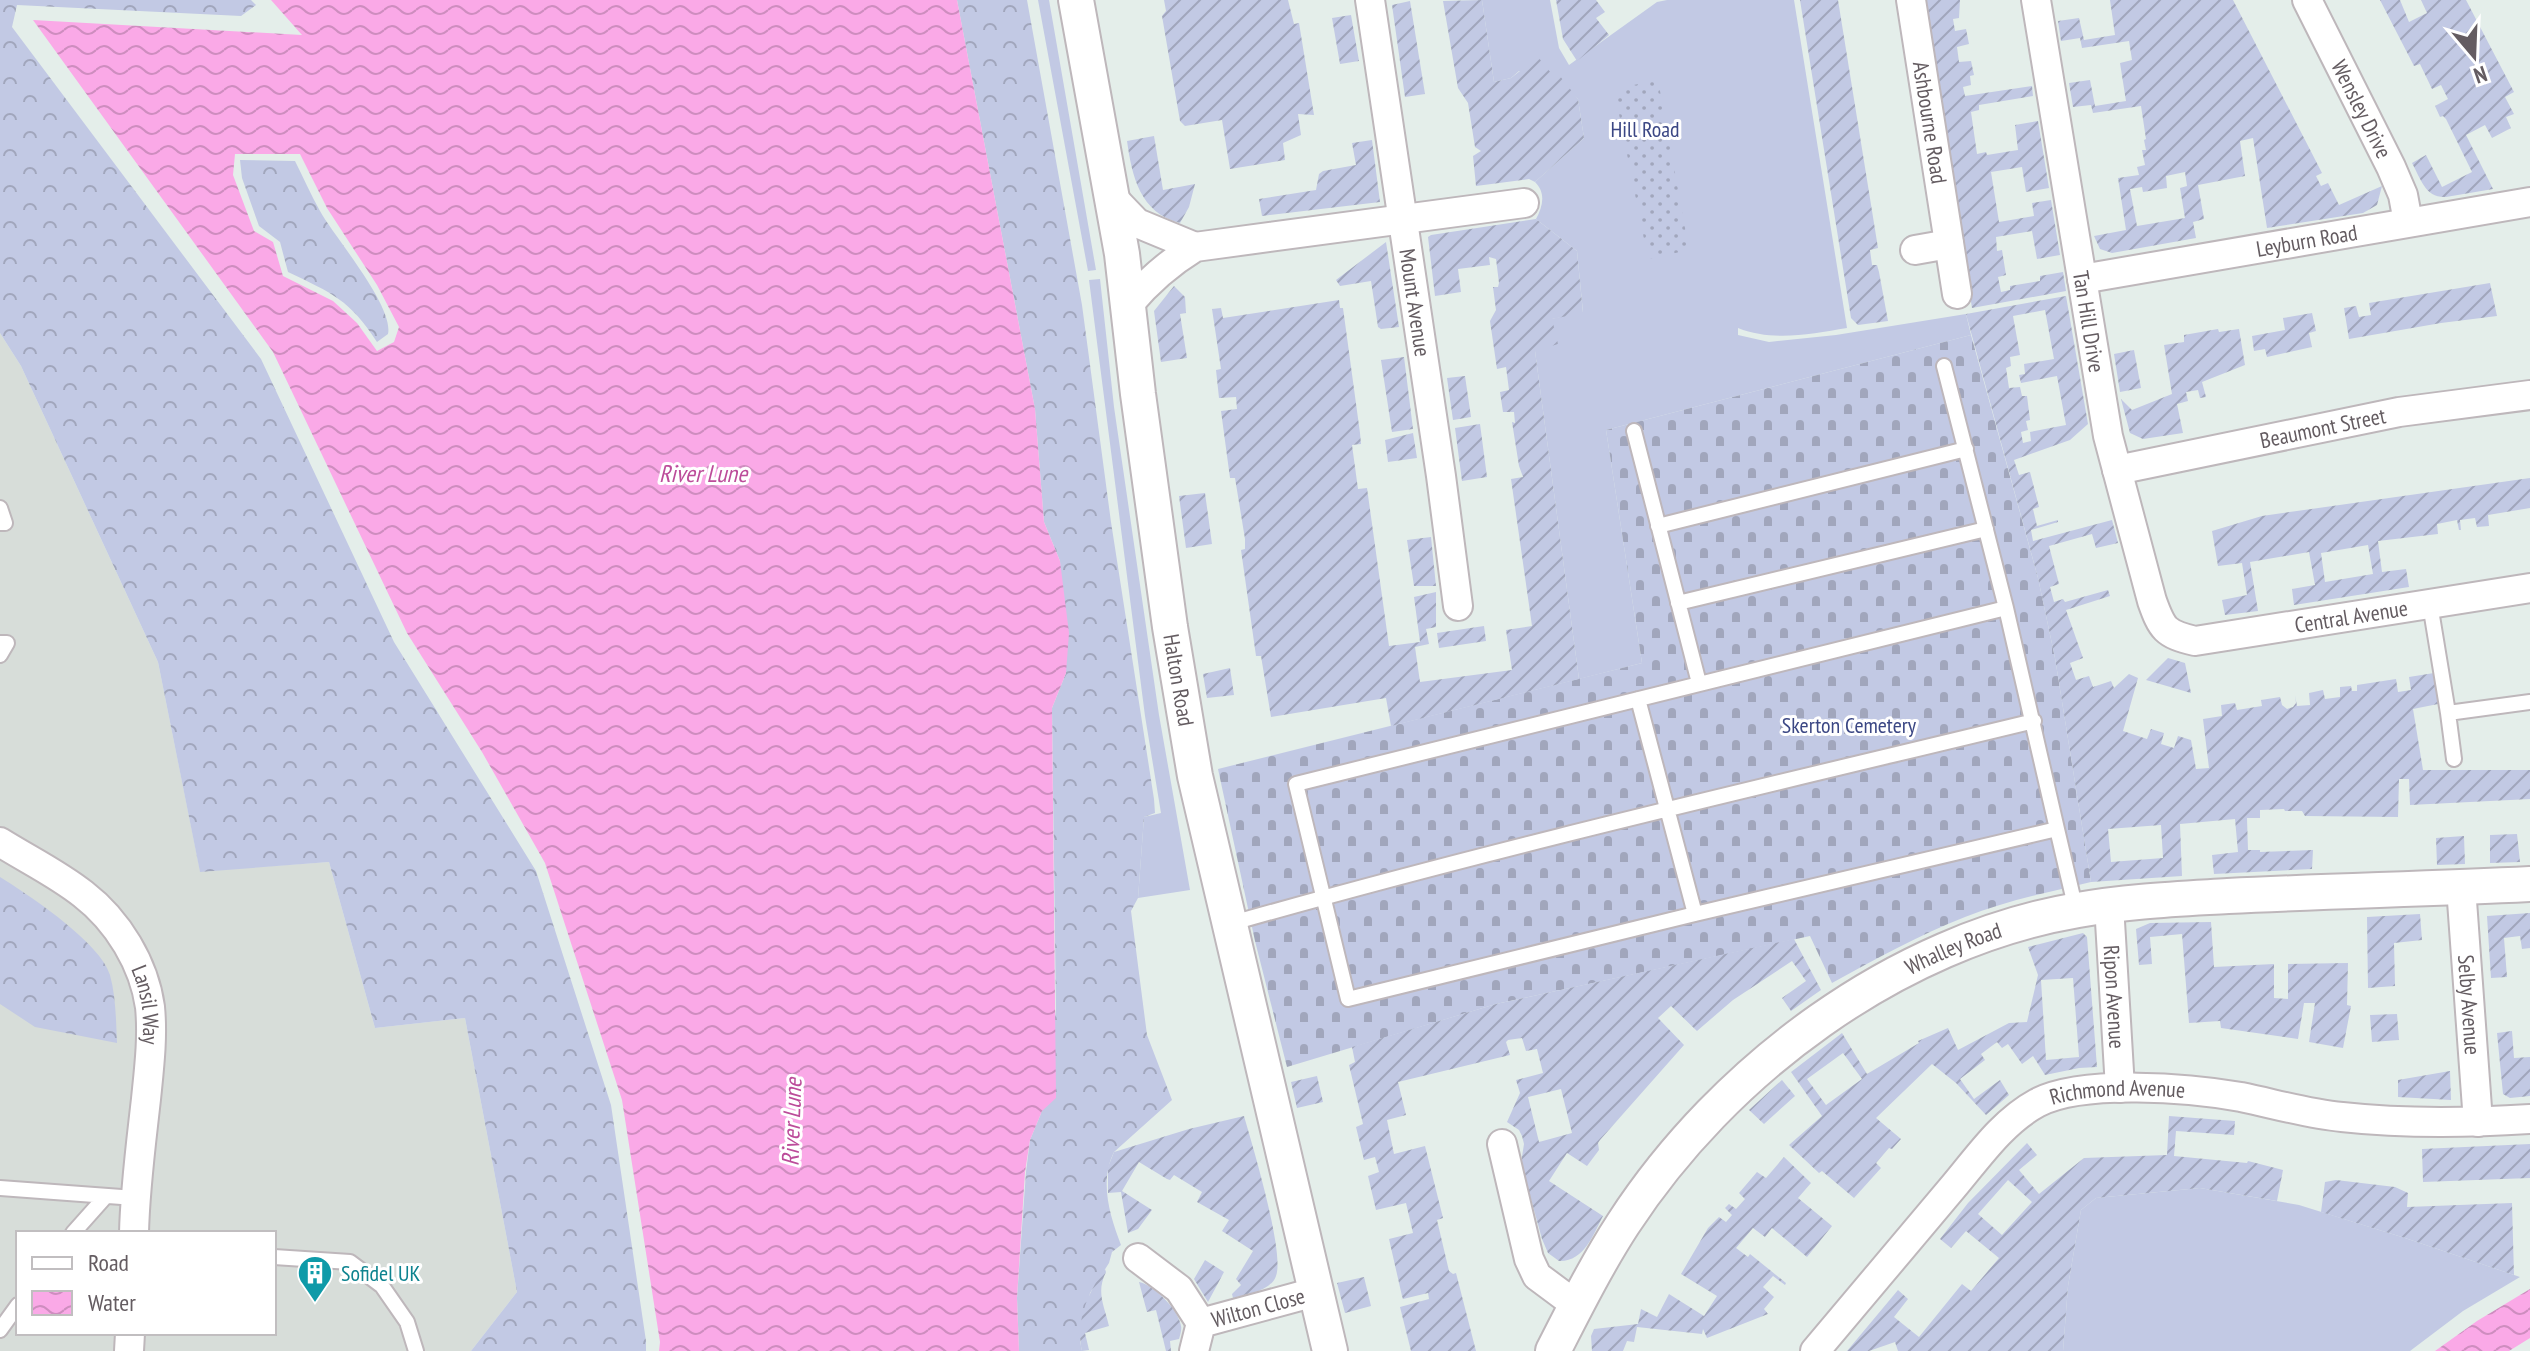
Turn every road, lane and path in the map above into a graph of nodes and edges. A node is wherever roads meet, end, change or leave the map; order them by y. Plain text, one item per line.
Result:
1 (1076, 0) edge
2 (1370, 0) edge
3 (1911, 0) edge
4 (2036, 0) edge
5 (2307, 0) edge
6 (1112, 197) junction
7 (2530, 202) edge
8 (1524, 203) dead end
9 (1403, 218) junction
10 (2408, 222) junction
11 (1949, 244) junction
12 (1195, 247) junction
13 (1915, 250) dead end
14 (2082, 279) junction
15 (1957, 294) dead end
16 (1129, 304) junction
17 (1944, 366) dead end
18 (2530, 395) edge
19 (1634, 431) dead end
20 (1966, 449) junction
21 (2117, 470) junction
22 (0, 508) edge
23 (0, 523) edge
24 (1658, 526) junction
25 (1986, 529) junction
26 (2530, 588) edge
27 (1678, 603) junction
28 (2430, 604) junction
29 (1458, 606) dead end
30 (2006, 608) junction
31 (2173, 636) joint
32 (0, 643) edge
33 (0, 655) edge
34 (1699, 683) junction
35 (1638, 699) junction
36 (2530, 702) edge
37 (2448, 713) junction
38 (2034, 721) junction
39 (2454, 759) dead end
40 (1667, 810) junction
41 (2057, 829) junction
42 (0, 842) edge
43 (2530, 884) edge
44 (2461, 887) junction
45 (1323, 898) junction
46 (2093, 907) junction
47 (1695, 914) junction
48 (1229, 924) junction
49 (2120, 1088) junction
50 (2530, 1119) edge
51 (2478, 1122) junction
52 (1502, 1144) dead end
53 (0, 1188) edge
54 (106, 1196) junction
55 (135, 1198) junction
56 (75, 1231) edge
57 (134, 1231) edge
58 (276, 1257) edge
59 (1138, 1258) dead end
60 (1315, 1292) junction
61 (1576, 1305) junction
62 (16, 1308) edge
63 (1201, 1323) junction
64 (0, 1330) edge
65 (416, 1351) edge
66 (1194, 1351) edge
67 (1330, 1351) edge
68 (1553, 1351) edge
69 (1815, 1351) edge

1 - 6 street, Halton Road
2 - 9 street, Mount Avenue
3 - 11 street, Ashbourne Road
4 - 14 street, Tan Hill Drive
5 - 10 street, Wensley Drive
6 - 12 street
6 - 16 street, Halton Road
7 - 10 street, Leyburn Road
8 - 9 street
9 - 12 street
9 - 29 street, Mount Avenue
10 - 14 street, Leyburn Road
11 - 13 street
11 - 15 street, Ashbourne Road
12 - 16 street
14 - 21 street, Tan Hill Drive
16 - 48 street, Halton Road
17 - 20 lane
18 - 21 street, Beaumont Street
19 - 24 lane
20 - 24 lane
20 - 25 lane
21 - 31 street, Tan Hill Drive
22 - 23 lane
24 - 27 lane
25 - 27 lane
25 - 30 lane
26 - 28 street, Central Avenue
27 - 34 lane
28 - 31 street, Central Avenue
28 - 37 lane
30 - 34 lane
30 - 38 lane
32 - 33 lane
34 - 35 lane
35 - 40 lane
35 - 45 lane
36 - 37 lane
37 - 39 lane
38 - 40 lane
38 - 41 lane
40 - 45 lane
40 - 47 lane
41 - 46 lane
41 - 47 lane
42 - 55 street, Lansil Way
43 - 44 street, Whalley Road
44 - 46 street, Whalley Road
44 - 51 street, Selby Avenue
45 - 47 lane
45 - 48 lane
46 - 49 street, Ripon Avenue
46 - 61 street, Whalley Road
48 - 60 street, Halton Road
49 - 51 street, Richmond Avenue
49 - 69 street, Richmond Avenue
50 - 51 street, Richmond Avenue
52 - 61 street
53 - 54 lane
54 - 55 lane
54 - 56 lane
55 - 57 street, Lansil Way
58 - 65 lane
59 - 63 street, Wilton Close
60 - 63 street, Wilton Close
60 - 67 street, Halton Road
61 - 68 street, Whalley Road
62 - 64 lane
63 - 66 street, Wilton Close

